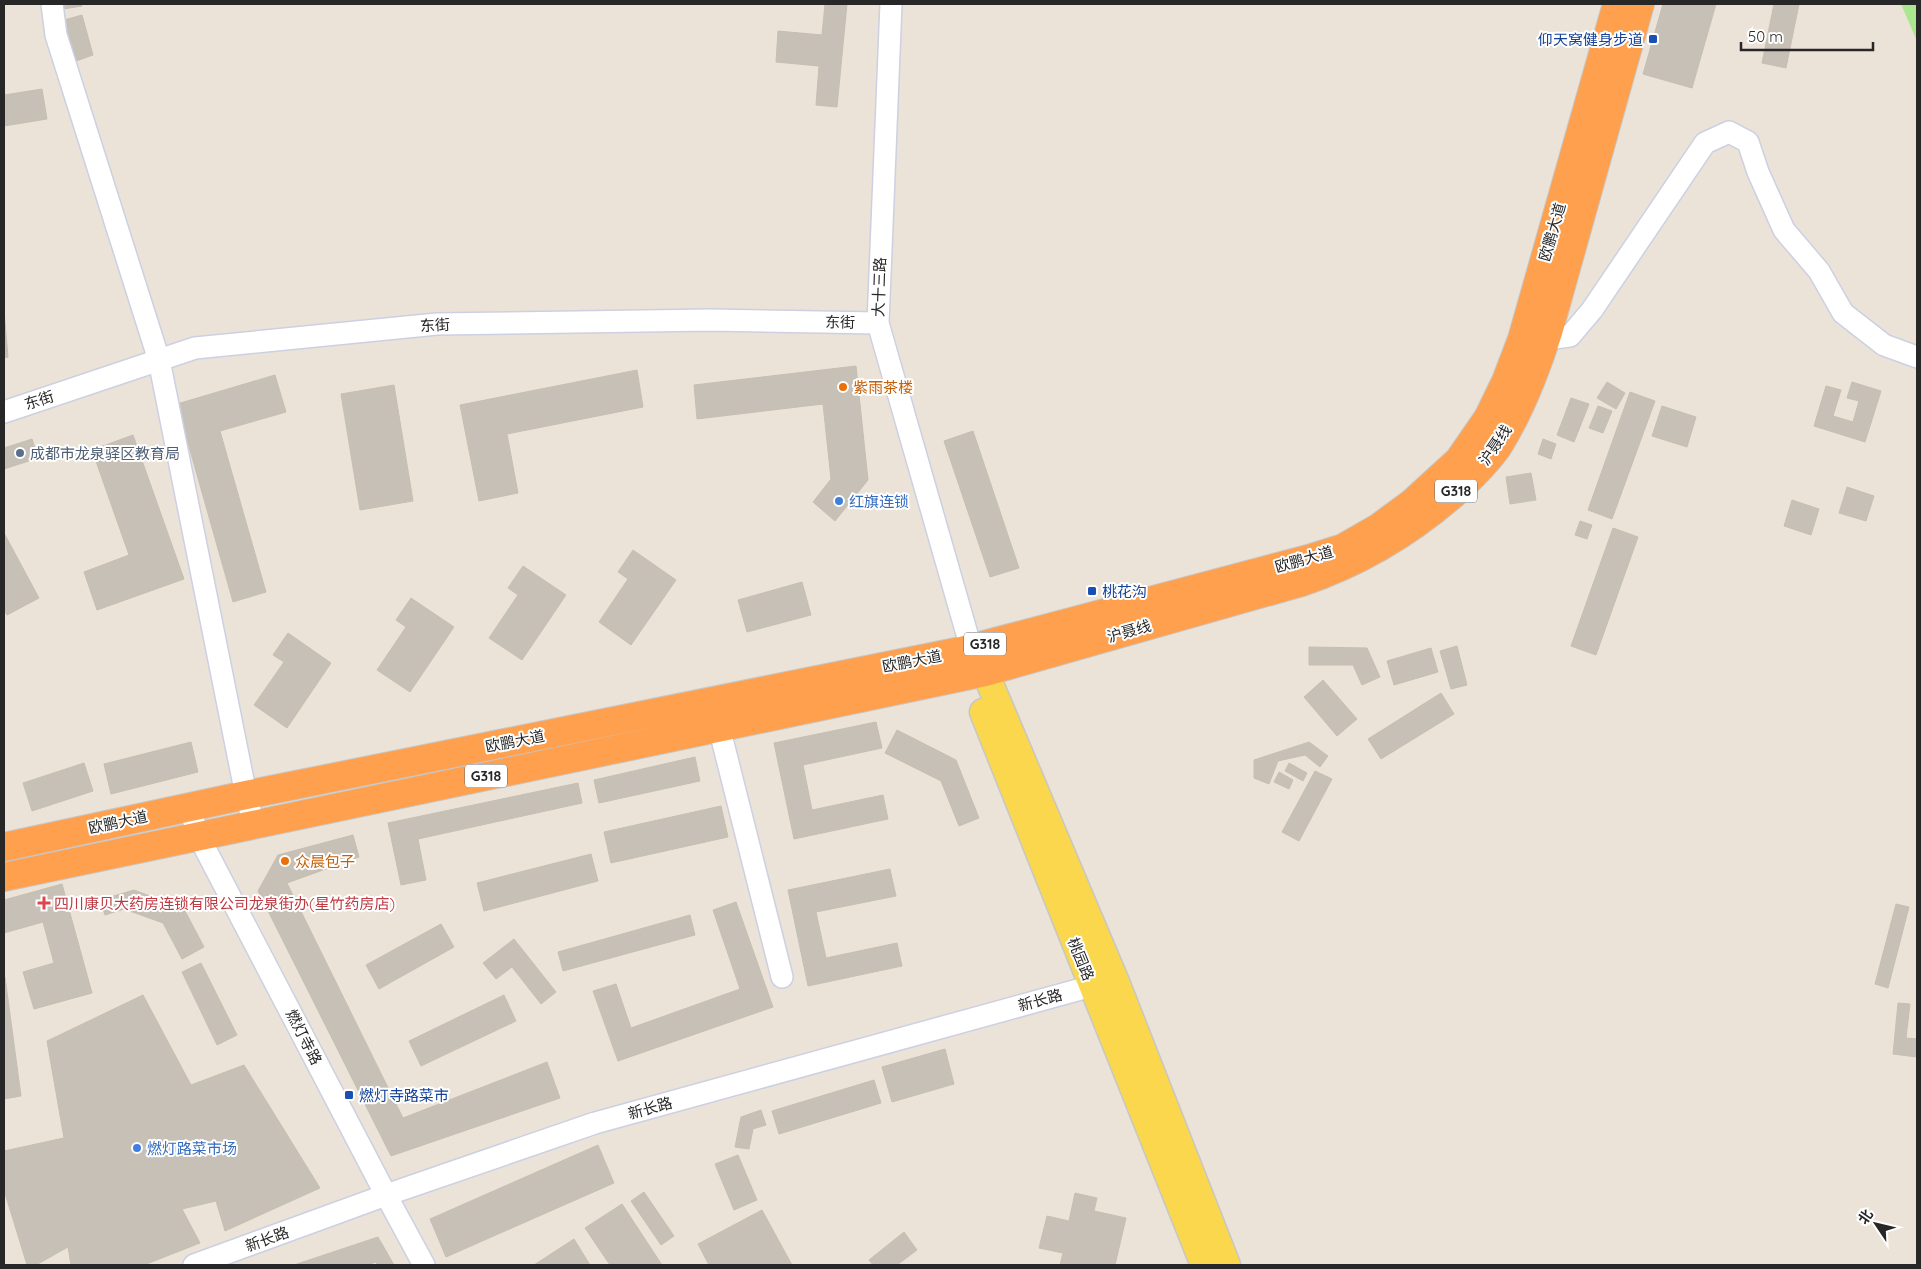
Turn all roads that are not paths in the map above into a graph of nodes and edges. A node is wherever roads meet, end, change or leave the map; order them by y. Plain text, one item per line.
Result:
1 (52, 4) edge
2 (891, 4) edge
3 (1617, 4) edge
4 (1640, 4) edge
5 (878, 323) junction
6 (1546, 339) junction
7 (1917, 357) edge
8 (159, 360) junction
9 (4, 412) edge
10 (973, 658) junction
11 (718, 727) junction
12 (246, 795) junction
13 (189, 807) junction
14 (254, 826) junction
15 (199, 837) junction
16 (4, 847) edge
17 (4, 877) edge
18 (782, 977) dead end
19 (1104, 984) junction
20 (386, 1195) junction
21 (194, 1265) edge
22 (424, 1265) edge
23 (1204, 1265) edge
24 (1227, 1265) edge

1 - 8 street
2 - 5 street, 大十三路
3 - 10 highway, 欧鹏大道 / G318
4 - 6 highway, 沪聂线 / G318
5 - 8 street, 东街
5 - 10 street, 大十三路
6 - 7 street
6 - 10 highway, 沪聂线 / G318
8 - 9 street, 东街
8 - 12 street
10 - 11 highway, 欧鹏大道 / G318
10 - 12 highway, 欧鹏大道 / G318
10 - 19 main road, 桃园路
11 - 14 highway, 欧鹏大道 / G318
11 - 18 street
12 - 13 highway, 欧鹏大道 / G318
12 - 14 street
13 - 15 street, 燃灯寺路
13 - 16 highway, 欧鹏大道 / G318
14 - 15 highway, 欧鹏大道 / G318
15 - 17 highway, 欧鹏大道 / G318
15 - 20 street, 燃灯寺路
19 - 20 street, 新长路
19 - 23 main road, 桃园路
19 - 24 main road
20 - 21 street, 新长路
20 - 22 street, 燃灯寺路

